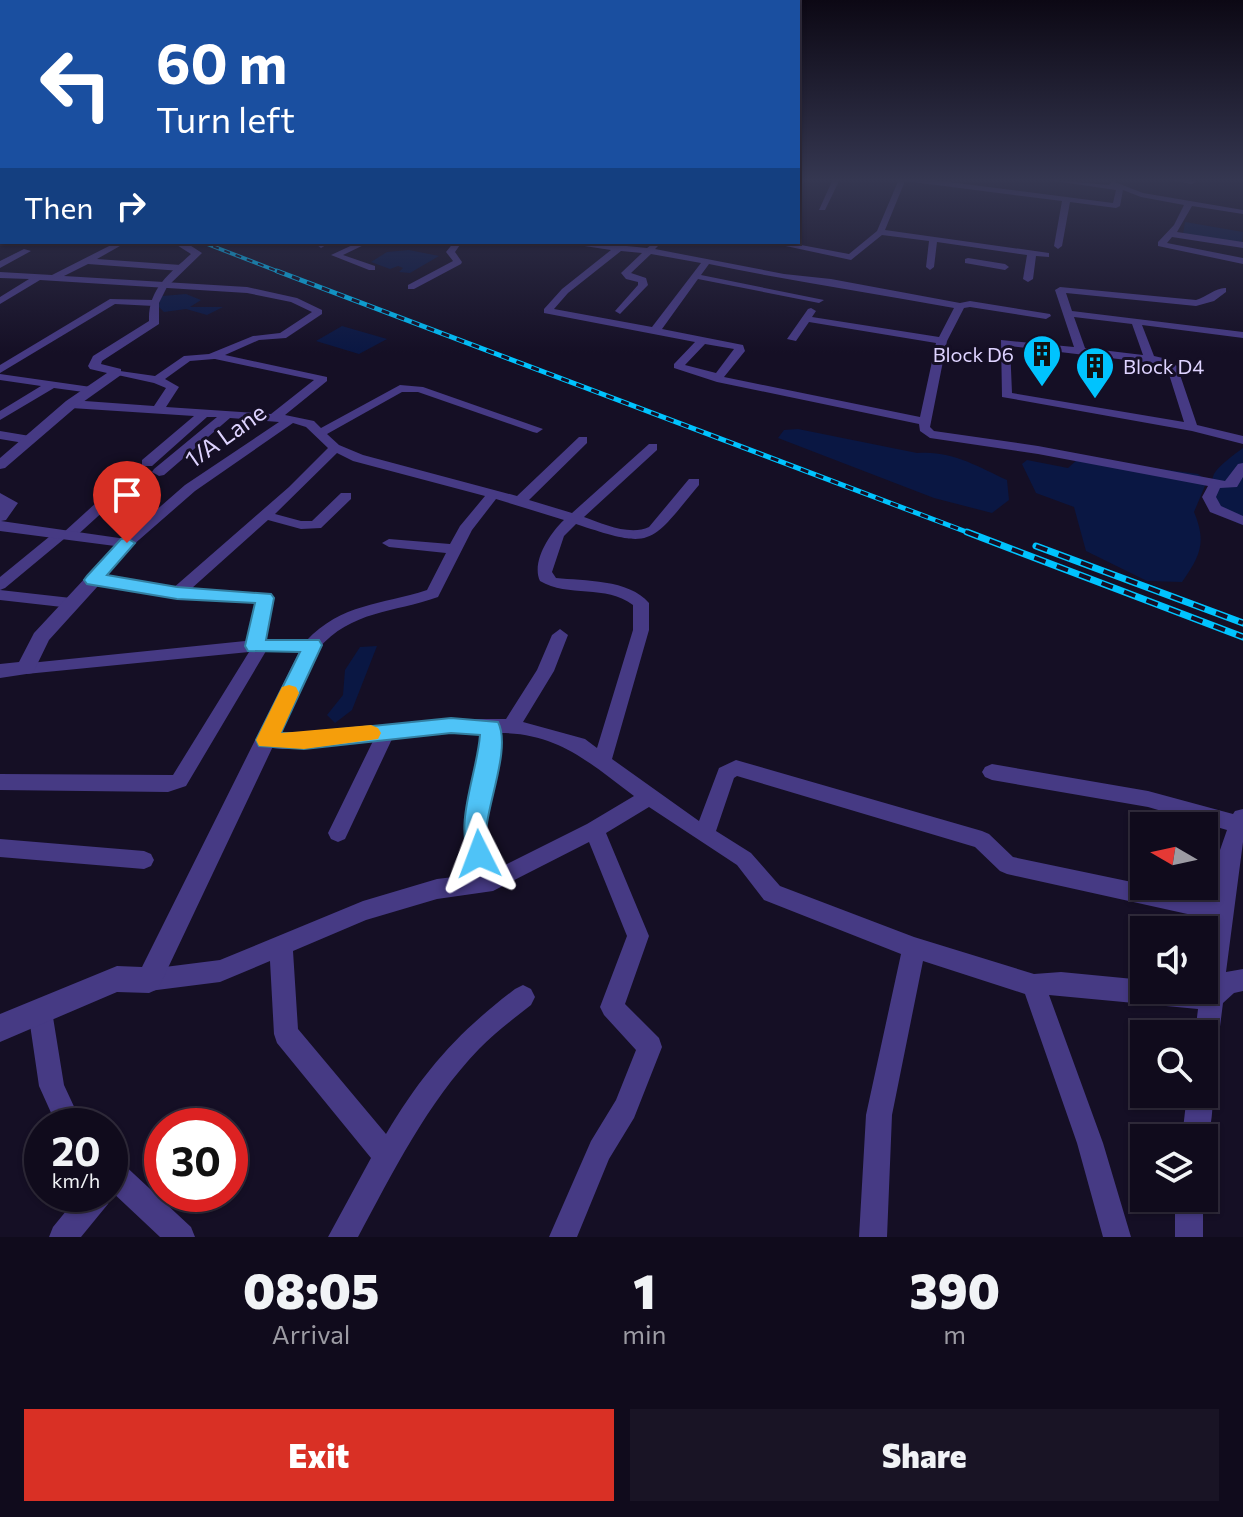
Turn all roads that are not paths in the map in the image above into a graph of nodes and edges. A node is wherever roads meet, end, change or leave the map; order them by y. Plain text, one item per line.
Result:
1 (875, 237) edge
2 (905, 237) edge
3 (1060, 237) edge
4 (1168, 237) edge
5 (1189, 237) edge
6 (933, 242) junction
7 (119, 244) edge
8 (178, 244) edge
9 (361, 244) edge
10 (456, 244) edge
11 (589, 244) edge
12 (782, 244) edge
13 (1243, 245) edge
14 (653, 246) edge
15 (1058, 246) dead end
16 (619, 248) junction
17 (27, 251) dead end
18 (1006, 251) junction
19 (1032, 254) junction
20 (1046, 255) dead end
21 (88, 261) junction
22 (707, 261) junction
23 (968, 261) dead end
24 (1243, 261) edge
25 (0, 265) edge
26 (930, 267) dead end
27 (181, 268) junction
28 (372, 268) dead end
29 (0, 275) edge
30 (694, 276) junction
31 (39, 277) junction
32 (54, 278) junction
33 (1028, 279) dead end
34 (831, 282) junction
35 (163, 286) junction
36 (411, 287) dead end
37 (1223, 290) dead end
38 (819, 300) junction
39 (0, 301) edge
40 (154, 303) junction
41 (960, 306) junction
42 (620, 311) dead end
43 (1068, 313) junction
44 (1046, 316) dead end
45 (808, 319) junction
46 (1136, 321) junction
47 (655, 331) junction
48 (1243, 335) edge
49 (792, 339) dead end
50 (703, 340) junction
51 (942, 341) junction
52 (1081, 351) junction
53 (215, 356) junction
54 (1150, 359) junction
55 (0, 370) edge
56 (117, 372) junction
57 (0, 377) edge
58 (716, 377) junction
59 (157, 380) junction
60 (51, 385) junction
61 (91, 390) junction
62 (71, 404) junction
63 (157, 411) junction
64 (2, 412) edge
65 (204, 413) junction
66 (228, 414) junction
67 (275, 417) junction
68 (291, 419) junction
69 (925, 422) junction
70 (1192, 427) junction
71 (537, 429) dead end
72 (320, 433) junction
73 (0, 435) edge
74 (30, 440) junction
75 (583, 440) dead end
76 (1243, 440) edge
77 (653, 447) dead end
78 (335, 448) junction
79 (147, 463) dead end
80 (0, 465) edge
81 (1243, 467) edge
82 (159, 472) dead end
83 (694, 482) dead end
84 (1216, 483) junction
85 (124, 485) dead end
86 (493, 494) junction
87 (346, 496) dead end
88 (0, 498) edge
89 (520, 501) junction
90 (265, 515) junction
91 (0, 517) edge
92 (574, 519) junction
93 (1243, 521) edge
94 (0, 526) edge
95 (64, 535) junction
96 (127, 543) junction
97 (389, 543) dead end
98 (456, 549) junction
99 (93, 580) junction
100 (0, 585) edge
101 (177, 593) junction
102 (0, 595) edge
103 (71, 603) junction
104 (560, 635) dead end
105 (312, 645) junction
106 (258, 646) junction
107 (26, 668) junction
108 (0, 671) edge
109 (501, 727) junction
110 (387, 731) junction
111 (266, 740) junction
112 (602, 761) junction
113 (992, 772) dead end
114 (0, 782) edge
115 (650, 796) junction
116 (1240, 820) edge
117 (594, 830) junction
118 (338, 833) dead end
119 (704, 835) junction
120 (0, 848) edge
121 (144, 860) dead end
122 (493, 882) junction
123 (1221, 911) junction
124 (1218, 935) edge
125 (281, 947) junction
126 (914, 948) junction
127 (149, 980) junction
128 (1243, 980) edge
129 (1034, 985) junction
130 (1130, 990) edge
131 (1218, 992) edge
132 (523, 997) dead end
133 (40, 1011) junction
134 (0, 1028) edge
135 (62, 1108) edge
136 (387, 1156) junction
137 (128, 1196) edge
138 (83, 1212) edge
139 (1189, 1212) edge
140 (63, 1237) edge
141 (181, 1237) edge
142 (342, 1237) edge
143 (563, 1237) edge
144 (873, 1237) edge
145 (1117, 1237) edge
146 (1189, 1237) edge

1 - 12 street
2 - 6 street
3 - 15 street
4 - 24 street
5 - 13 street
6 - 18 street
6 - 26 street
7 - 21 street
8 - 27 street
9 - 28 street
10 - 36 street
11 - 16 street
14 - 16 street
14 - 22 street
14 - 42 street
16 - 47 street
17 - 25 street
18 - 19 street
18 - 23 street
19 - 20 street
19 - 33 street
21 - 27 street
21 - 32 street
22 - 30 street
22 - 34 street
27 - 35 street
29 - 31 street
30 - 38 street
30 - 47 street
31 - 32 street
31 - 39 street
32 - 35 street
34 - 38 street
34 - 41 street
35 - 40 street
35 - 53 street
37 - 43 street
38 - 45 street
40 - 55 street
40 - 56 street
41 - 44 street
41 - 51 street
43 - 46 street
43 - 52 street
45 - 49 street
45 - 51 street
46 - 48 street
46 - 54 street
47 - 50 street
50 - 58 street
50 - 58 street
51 - 69 street
52 - 54 street
52 - 70 street
53 - 59 street
53 - 67 street
54 - 70 street
56 - 59 street
56 - 61 street
57 - 60 street
58 - 69 street
59 - 63 street
60 - 61 street
60 - 64 street
61 - 62 street
62 - 63 street
62 - 74 street
63 - 65 street
65 - 66 street
65 - 79 street
66 - 67 street
66 - 82 street
67 - 68 street
68 - 72 street
68 - 96 street, 1/A Lane
69 - 84 street
70 - 76 street
71 - 72 street
72 - 78 street
73 - 74 street
74 - 80 street
75 - 89 street
77 - 92 street
78 - 86 street
78 - 90 street
81 - 84 street
83 - 92 street
84 - 93 street
85 - 95 street
86 - 89 street
86 - 98 street
87 - 90 street
88 - 91 street
89 - 92 street
90 - 101 street
92 - 112 street
94 - 95 street
95 - 96 street
95 - 100 street
96 - 99 street, 1/A Lane
97 - 98 street
98 - 105 street
99 - 101 street
99 - 103 street, 1/A Lane
101 - 106 street
102 - 103 street
103 - 107 street, 1/A Lane
104 - 109 street
105 - 106 street
105 - 111 street
106 - 107 street
106 - 114 street
107 - 108 street
109 - 110 street
109 - 112 street
109 - 122 street
110 - 111 street
110 - 118 street
111 - 127 street
112 - 115 street
113 - 116 street
115 - 117 street
115 - 119 street
116 - 123 street
117 - 122 street
117 - 143 street
119 - 123 street
119 - 126 street
120 - 121 street
122 - 125 street
123 - 124 street
125 - 127 street
125 - 136 street
126 - 129 street
126 - 144 street
127 - 133 street
128 - 131 street
129 - 130 street
129 - 145 street
132 - 136 street
133 - 134 street
133 - 135 street
136 - 142 street
137 - 141 street
138 - 140 street
139 - 146 street

